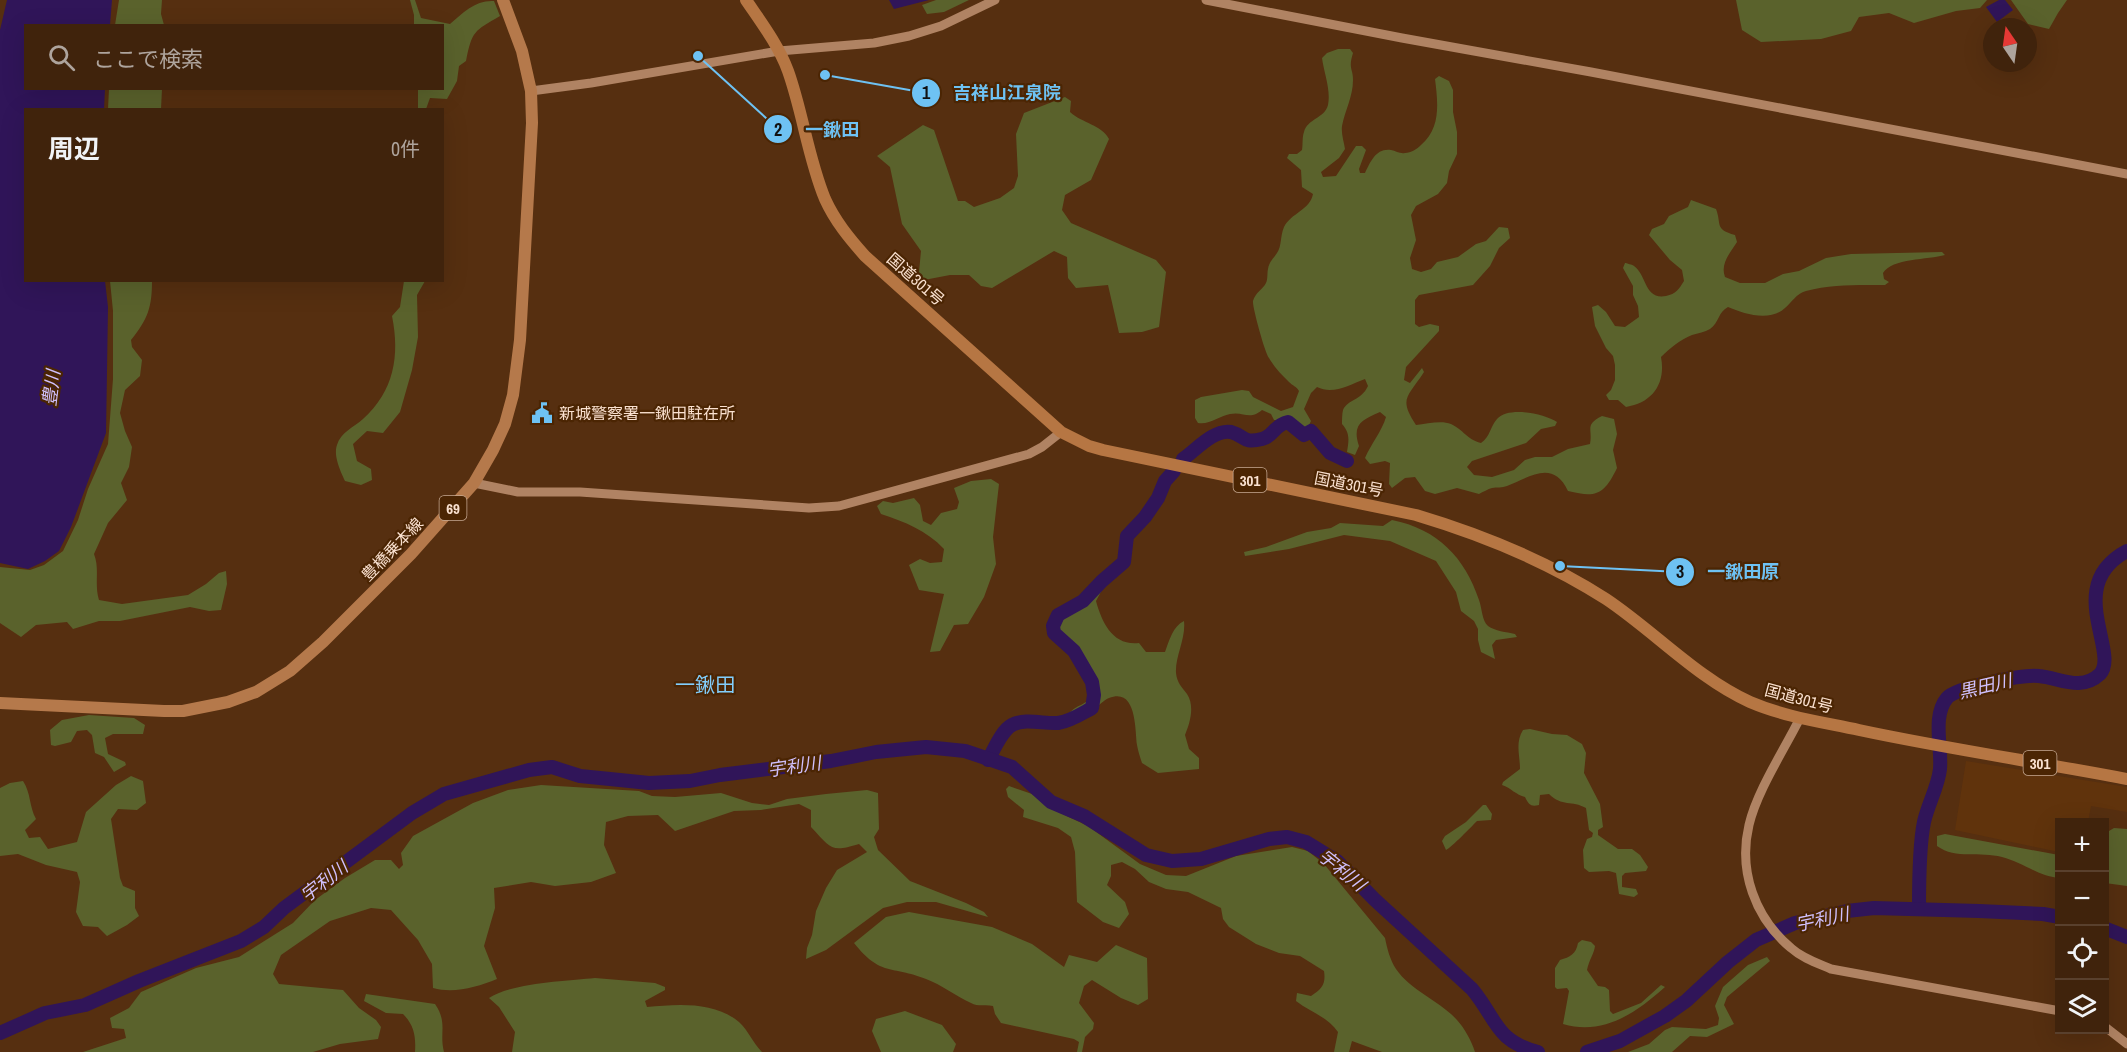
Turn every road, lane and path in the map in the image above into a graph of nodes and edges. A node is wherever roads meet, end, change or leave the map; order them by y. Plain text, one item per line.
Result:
1 (503, 0) edge
2 (746, 0) edge
3 (995, 0) edge
4 (1206, 0) edge
5 (779, 51) junction
6 (531, 91) junction
7 (2127, 174) edge
8 (1061, 432) junction
9 (474, 483) junction
10 (0, 703) edge
11 (1800, 718) junction
12 (2127, 779) edge
13 (2055, 1010) edge
14 (2109, 1030) edge
15 (2127, 1044) edge

1 - 6 main road, 豊橋乗本線 / 69
2 - 5 highway, 国道301号 / 301
3 - 5 street
4 - 7 street
5 - 6 street
5 - 8 highway, 国道301号 / 301
6 - 9 main road, 豊橋乗本線 / 69
8 - 9 street
8 - 11 highway, 国道301号 / 301
9 - 10 main road, 豊橋乗本線 / 69
11 - 12 highway, 国道301号 / 301
11 - 13 street
14 - 15 street

